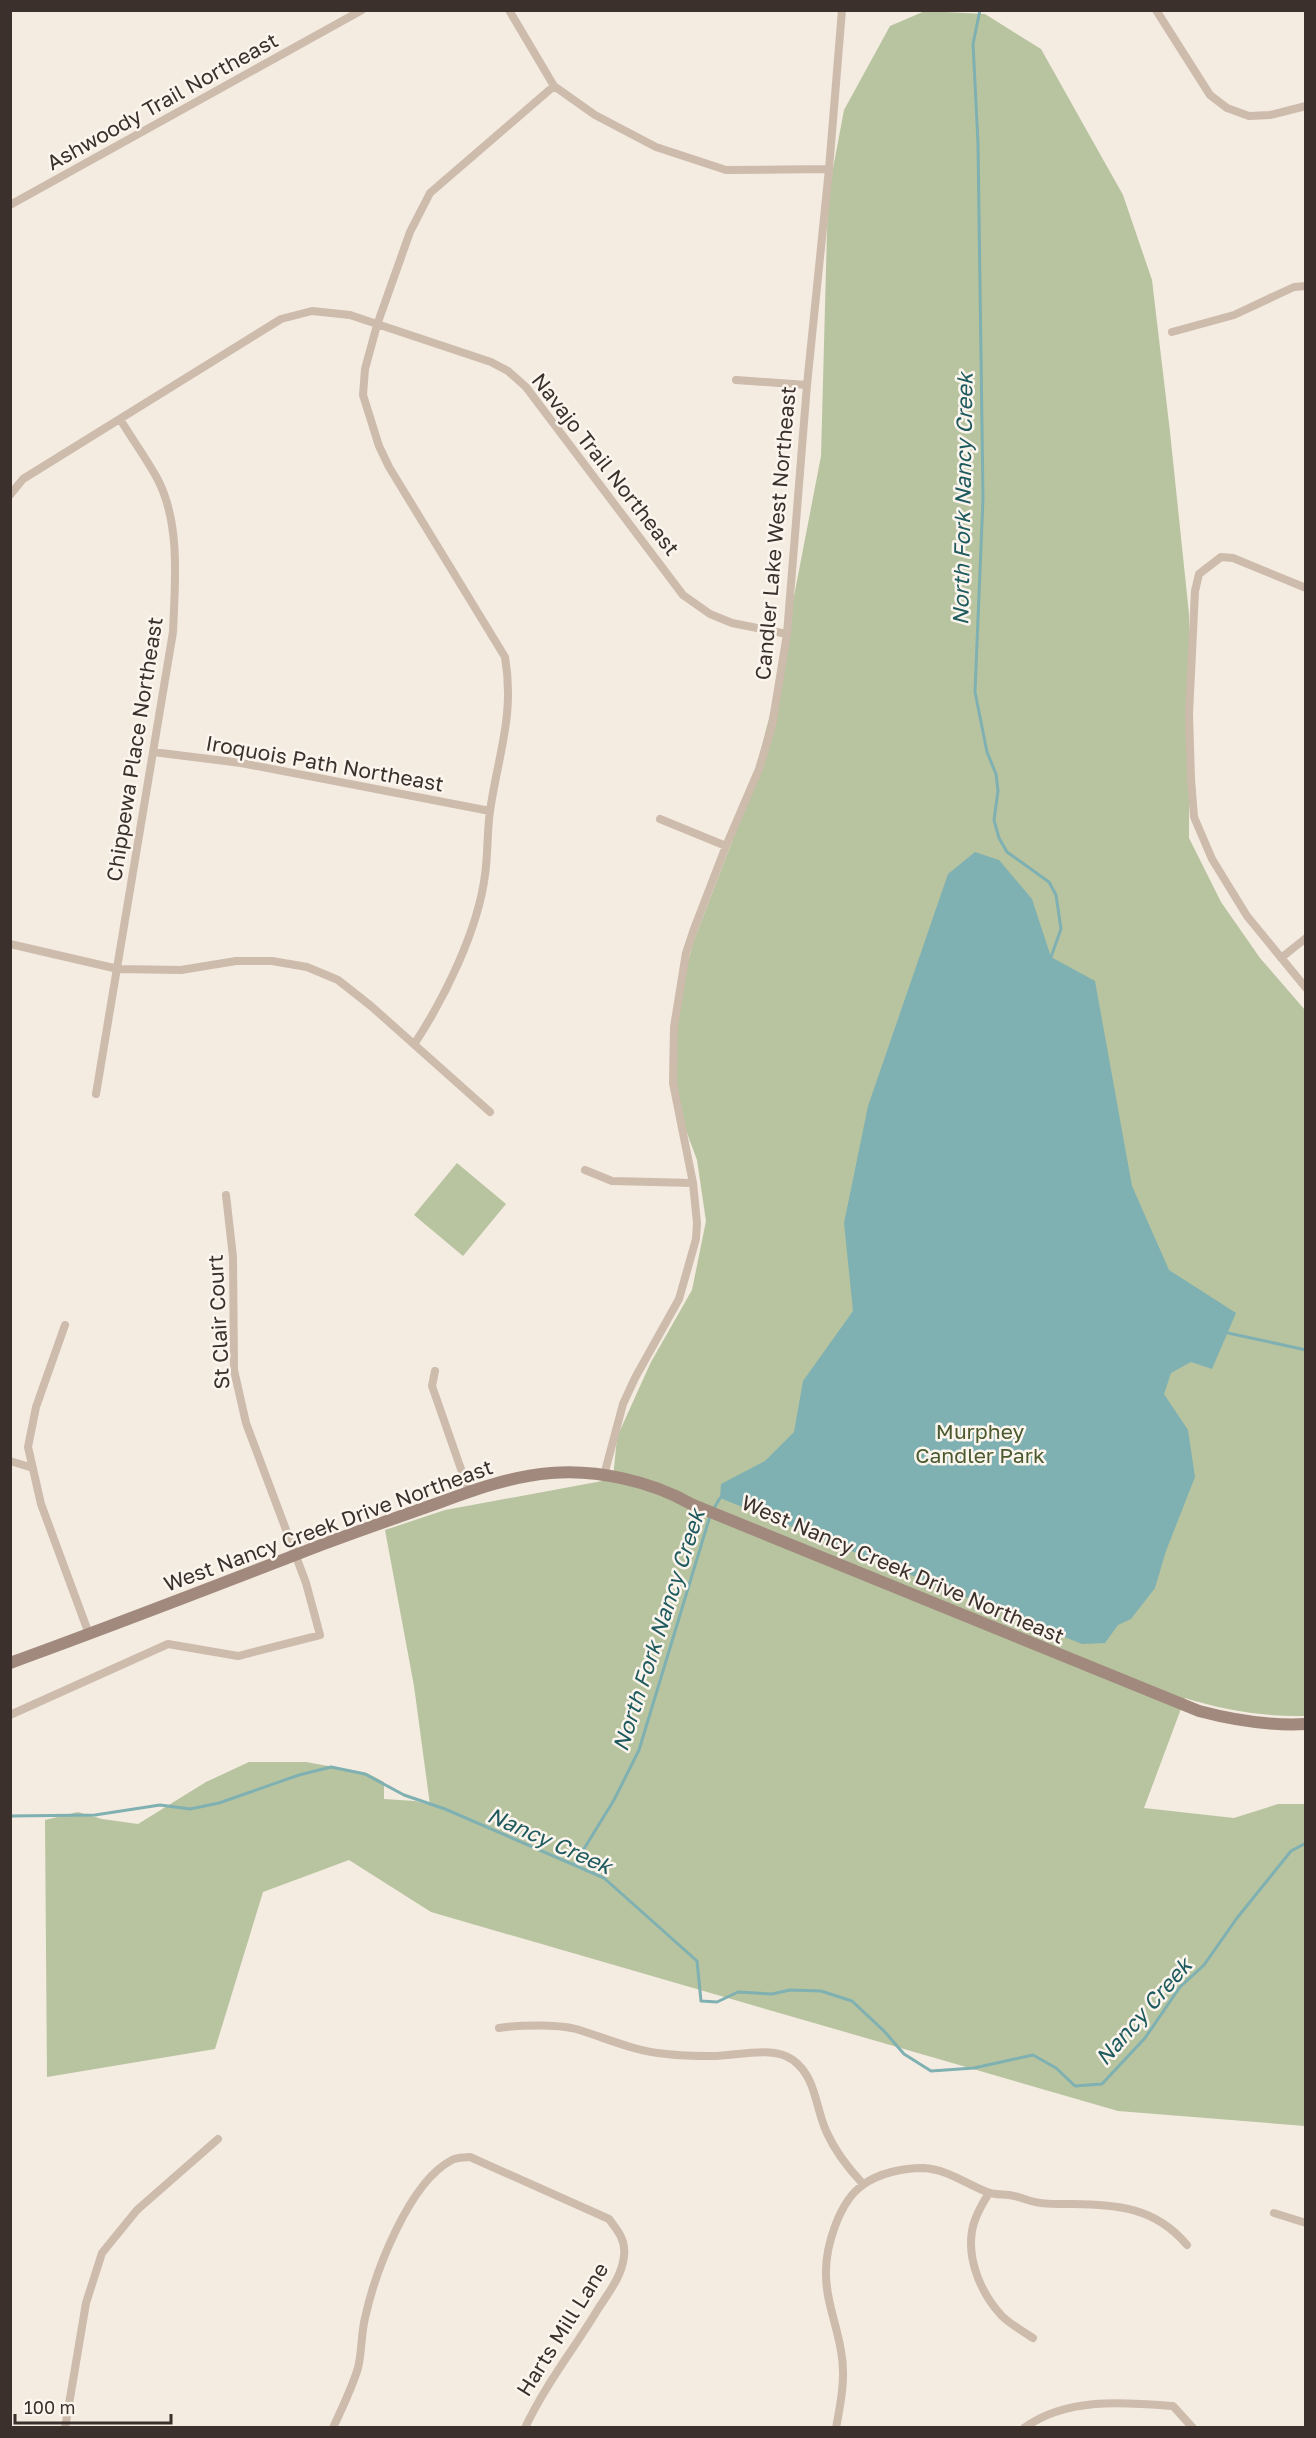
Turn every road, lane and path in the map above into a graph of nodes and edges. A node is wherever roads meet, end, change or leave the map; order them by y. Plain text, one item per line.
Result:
1 (362, 10) edge
2 (509, 10) edge
3 (842, 10) edge
4 (1156, 10) edge
5 (554, 86) junction
6 (1305, 106) edge
7 (829, 169) junction
8 (10, 205) edge
9 (1305, 286) edge
10 (377, 326) junction
11 (1172, 332) dead end
12 (736, 380) dead end
13 (807, 385) junction
14 (120, 419) junction
15 (10, 495) edge
16 (1305, 588) edge
17 (787, 634) junction
18 (153, 752) junction
19 (490, 811) junction
20 (660, 819) dead end
21 (726, 846) junction
22 (1305, 938) edge
23 (10, 944) edge
24 (1281, 958) junction
25 (118, 969) junction
26 (1305, 988) edge
27 (415, 1043) junction
28 (96, 1094) dead end
29 (490, 1112) dead end
30 (585, 1170) dead end
31 (693, 1183) junction
32 (226, 1195) dead end
33 (65, 1325) dead end
34 (435, 1371) dead end
35 (10, 1461) edge
36 (33, 1468) junction
37 (604, 1475) junction
38 (469, 1492) junction
39 (296, 1555) junction
40 (89, 1634) junction
41 (10, 1663) edge
42 (10, 1715) edge
43 (1305, 1724) edge
44 (499, 2028) dead end
45 (218, 2139) dead end
46 (863, 2184) junction
47 (989, 2193) junction
48 (1274, 2213) dead end
49 (1305, 2223) edge
50 (1187, 2245) dead end
51 (1033, 2338) dead end
52 (65, 2427) edge
53 (333, 2427) edge
54 (525, 2427) edge
55 (836, 2427) edge
56 (1024, 2427) edge
57 (1193, 2427) edge

1 - 8 street, Ashwoody Trail Northeast
2 - 5 street
3 - 7 street, Candler Lake West Northeast
4 - 6 street
5 - 7 street
5 - 10 street
7 - 13 street, Candler Lake West Northeast
9 - 11 street
10 - 14 street, Navajo Trail Northeast
10 - 17 street, Navajo Trail Northeast
10 - 19 street
12 - 13 street
13 - 17 street, Candler Lake West Northeast
14 - 15 street, Navajo Trail Northeast
14 - 18 street, Chippewa Place Northeast
16 - 24 street
17 - 21 street, Candler Lake West Northeast
18 - 19 street, Iroquois Path Northeast
18 - 25 street, Chippewa Place Northeast
19 - 27 street
20 - 21 street
21 - 31 street, Candler Lake West Northeast
22 - 24 street
23 - 25 street
24 - 26 street
25 - 27 street
25 - 28 street, Chippewa Place Northeast
27 - 29 street
30 - 31 street
31 - 37 street, Candler Lake West Northeast
32 - 39 street, St Clair Court
33 - 36 street
34 - 38 street
35 - 36 street
36 - 40 street
37 - 38 street, West Nancy Creek Drive Northeast
37 - 43 street, West Nancy Creek Drive Northeast
38 - 39 street, West Nancy Creek Drive Northeast
39 - 40 street, West Nancy Creek Drive Northeast
39 - 42 street, St Clair Court
40 - 41 street, West Nancy Creek Drive Northeast
44 - 46 street
45 - 52 street
46 - 47 street
46 - 55 street
47 - 50 street
47 - 51 street
48 - 49 street
53 - 54 street, Harts Mill Lane
56 - 57 street

